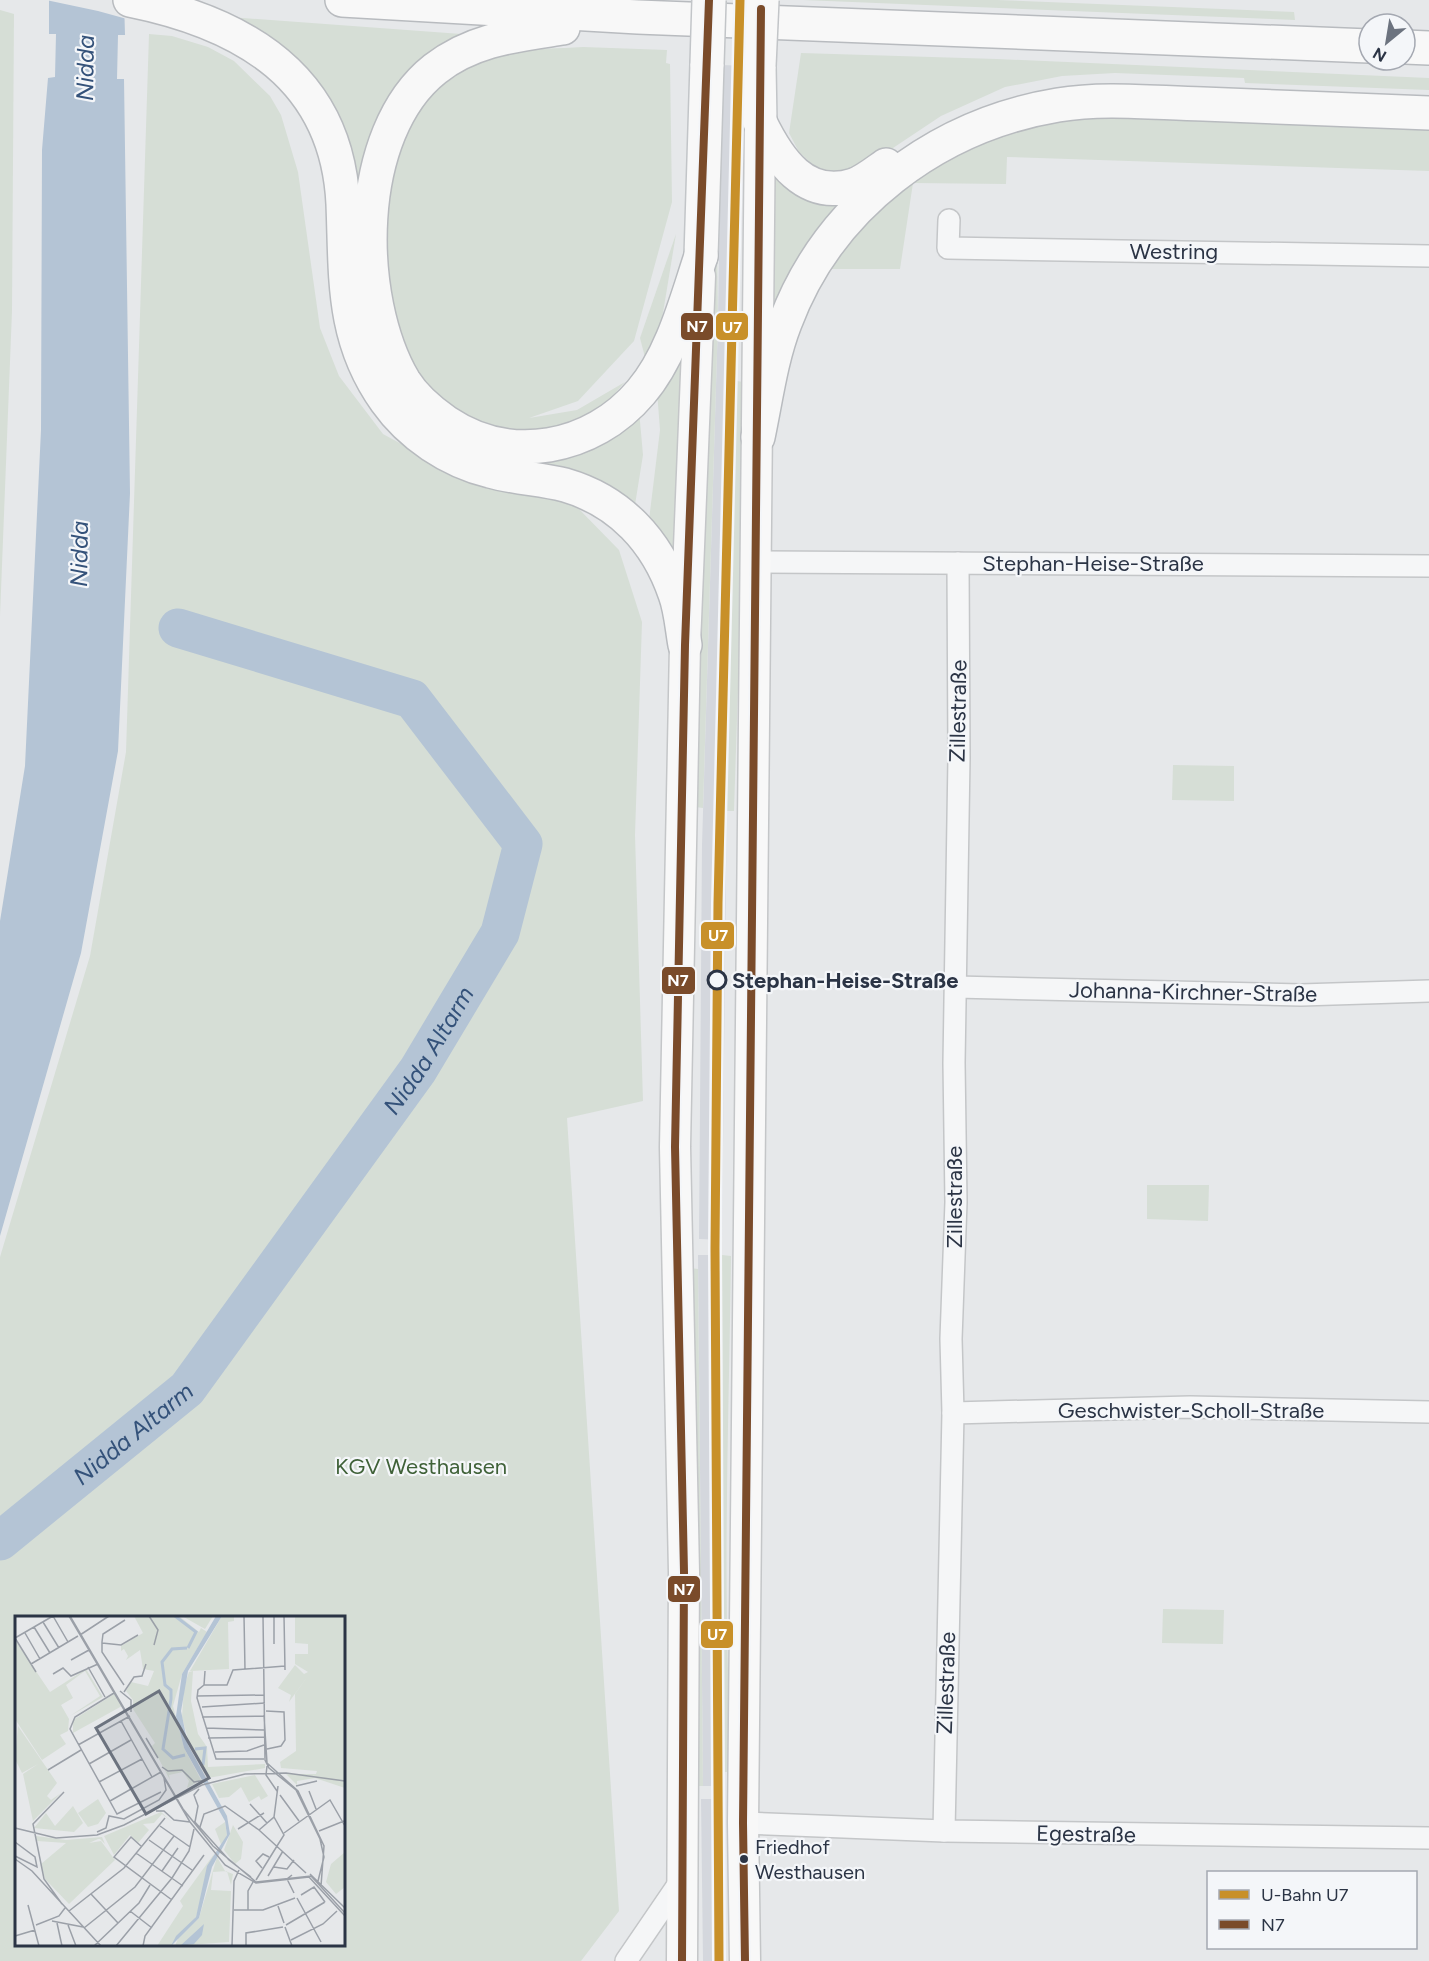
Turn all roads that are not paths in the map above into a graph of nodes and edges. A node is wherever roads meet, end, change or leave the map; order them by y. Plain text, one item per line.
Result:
1 (130, 0) edge
2 (342, 0) edge
3 (709, 0) edge
4 (762, 0) edge
5 (638, 17) junction
6 (1357, 46) edge
7 (1429, 102) edge
8 (1429, 113) edge
9 (760, 122) junction
10 (949, 220) dead end
11 (701, 256) junction
12 (1429, 256) edge
13 (758, 437) junction
14 (757, 562) junction
15 (958, 563) junction
16 (1429, 566) edge
17 (685, 645) junction
18 (956, 987) junction
19 (1429, 991) edge
20 (1429, 1412) edge
21 (953, 1413) junction
22 (743, 1823) junction
23 (944, 1831) junction
24 (1429, 1838) edge
25 (682, 1879) junction
26 (626, 1961) edge
27 (682, 1961) edge
28 (745, 1961) edge

1 - 17 main road
2 - 5 main road
3 - 11 main road, bridge
4 - 9 main road, bridge
5 - 6 main road
5 - 11 main road
7 - 9 main road
8 - 13 main road
9 - 13 main road
10 - 12 street, Westring
11 - 17 main road
13 - 14 main road
14 - 15 street, Stephan-Heise-Straße
14 - 22 main road
15 - 16 street, Stephan-Heise-Straße
15 - 18 street, Zillestraße
17 - 25 main road
18 - 19 street, Johanna-Kirchner-Straße
18 - 21 street, Zillestraße
20 - 21 street, Geschwister-Scholl-Straße
21 - 23 street, Zillestraße
22 - 23 street, Egestraße
22 - 28 main road
23 - 24 street, Egestraße
25 - 26 street
25 - 27 main road

